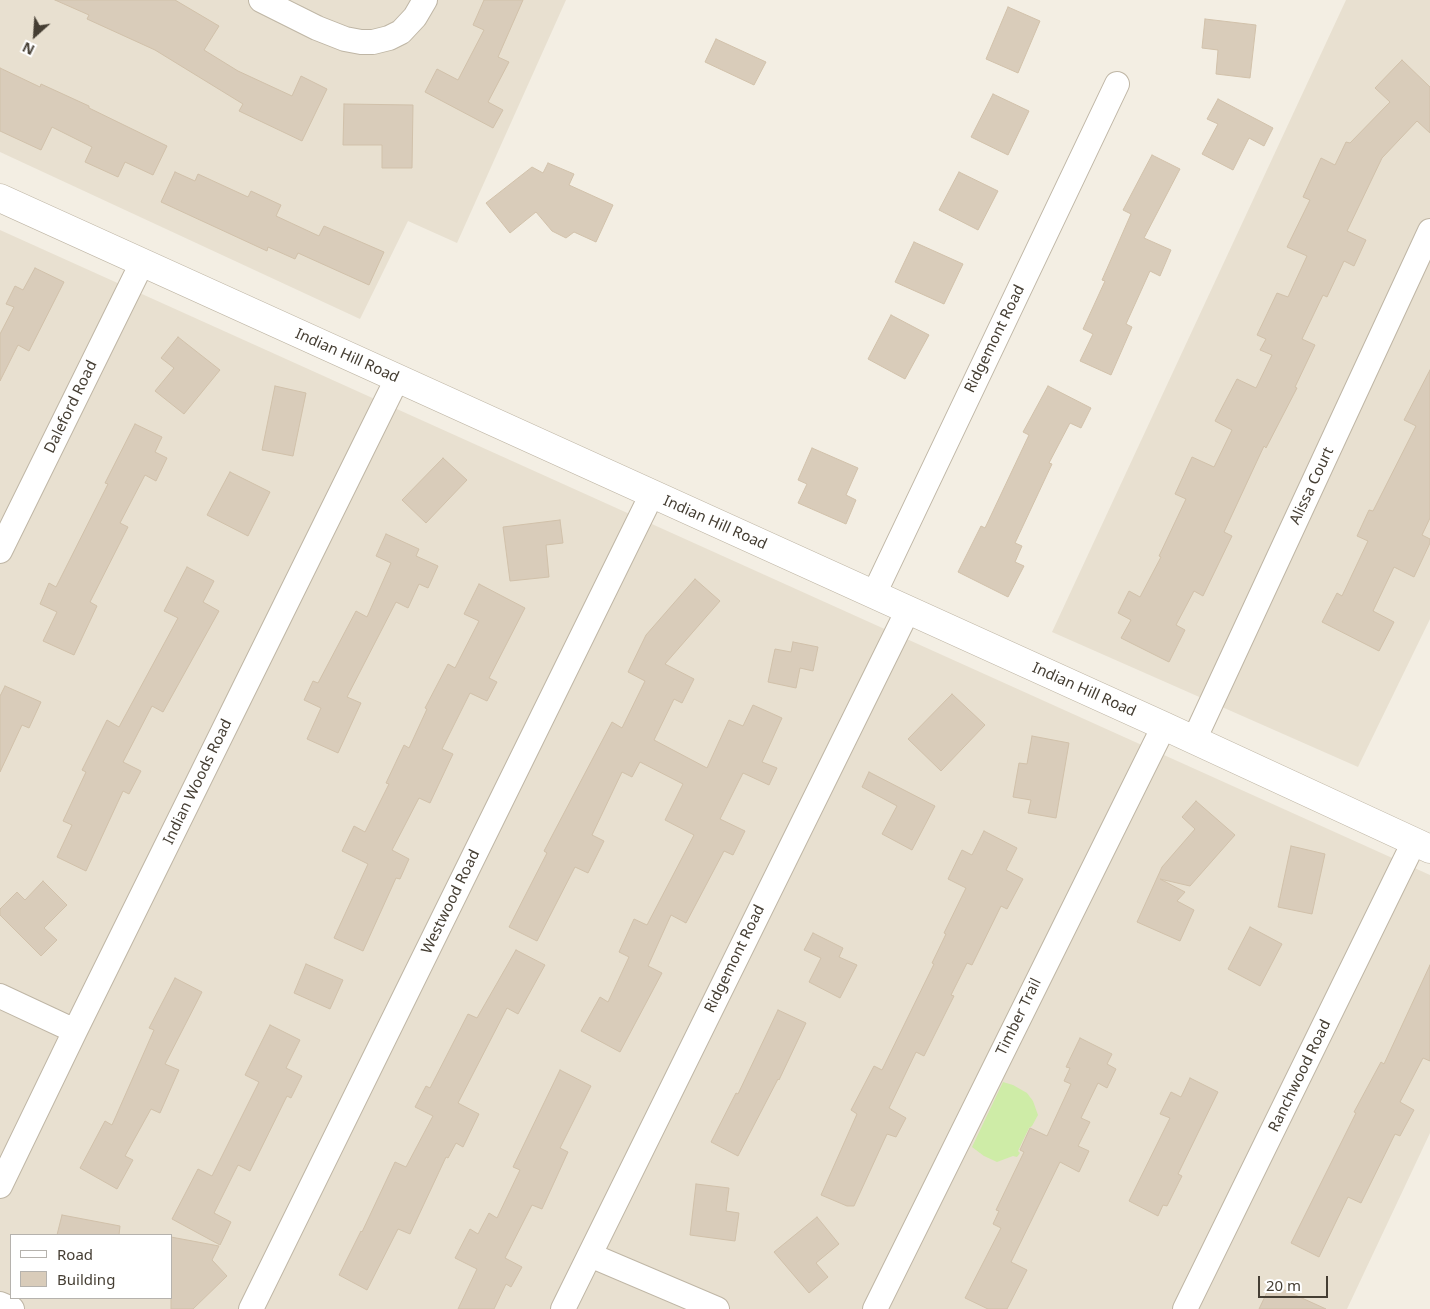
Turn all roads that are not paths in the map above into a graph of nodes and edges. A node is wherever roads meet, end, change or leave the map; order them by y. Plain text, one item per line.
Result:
1 (261, 0) edge
2 (426, 0) edge
3 (1117, 84) dead end
4 (0, 198) edge
5 (1430, 231) edge
6 (142, 262) junction
7 (397, 379) junction
8 (652, 494) junction
9 (0, 552) edge
10 (874, 594) junction
11 (908, 610) junction
12 (1164, 726) junction
13 (1194, 740) junction
14 (1422, 846) edge
15 (0, 996) edge
16 (75, 1031) junction
17 (0, 1186) edge
18 (590, 1255) junction
19 (0, 1304) edge
20 (12, 1309) edge
21 (251, 1309) edge
22 (563, 1309) edge
23 (717, 1309) edge
24 (875, 1309) edge
25 (1185, 1309) edge

1 - 2 street
3 - 10 street, Ridgemont Road
4 - 6 street, Indian Hill Road
5 - 13 street, Alissa Court
6 - 7 street, Indian Hill Road
6 - 9 street, Daleford Road
7 - 8 street, Indian Hill Road
7 - 16 street, Indian Woods Road
8 - 10 street, Indian Hill Road
8 - 21 street, Westwood Road
10 - 11 street, Indian Hill Road
11 - 12 street, Indian Hill Road
11 - 18 street, Ridgemont Road
12 - 13 street, Indian Hill Road
12 - 24 street, Timber Trail
13 - 14 street, Indian Hill Road
14 - 25 street, Ranchwood Road
15 - 16 street
16 - 17 street, Indian Woods Road
18 - 22 street, Ridgemont Road
18 - 23 street
19 - 20 street

